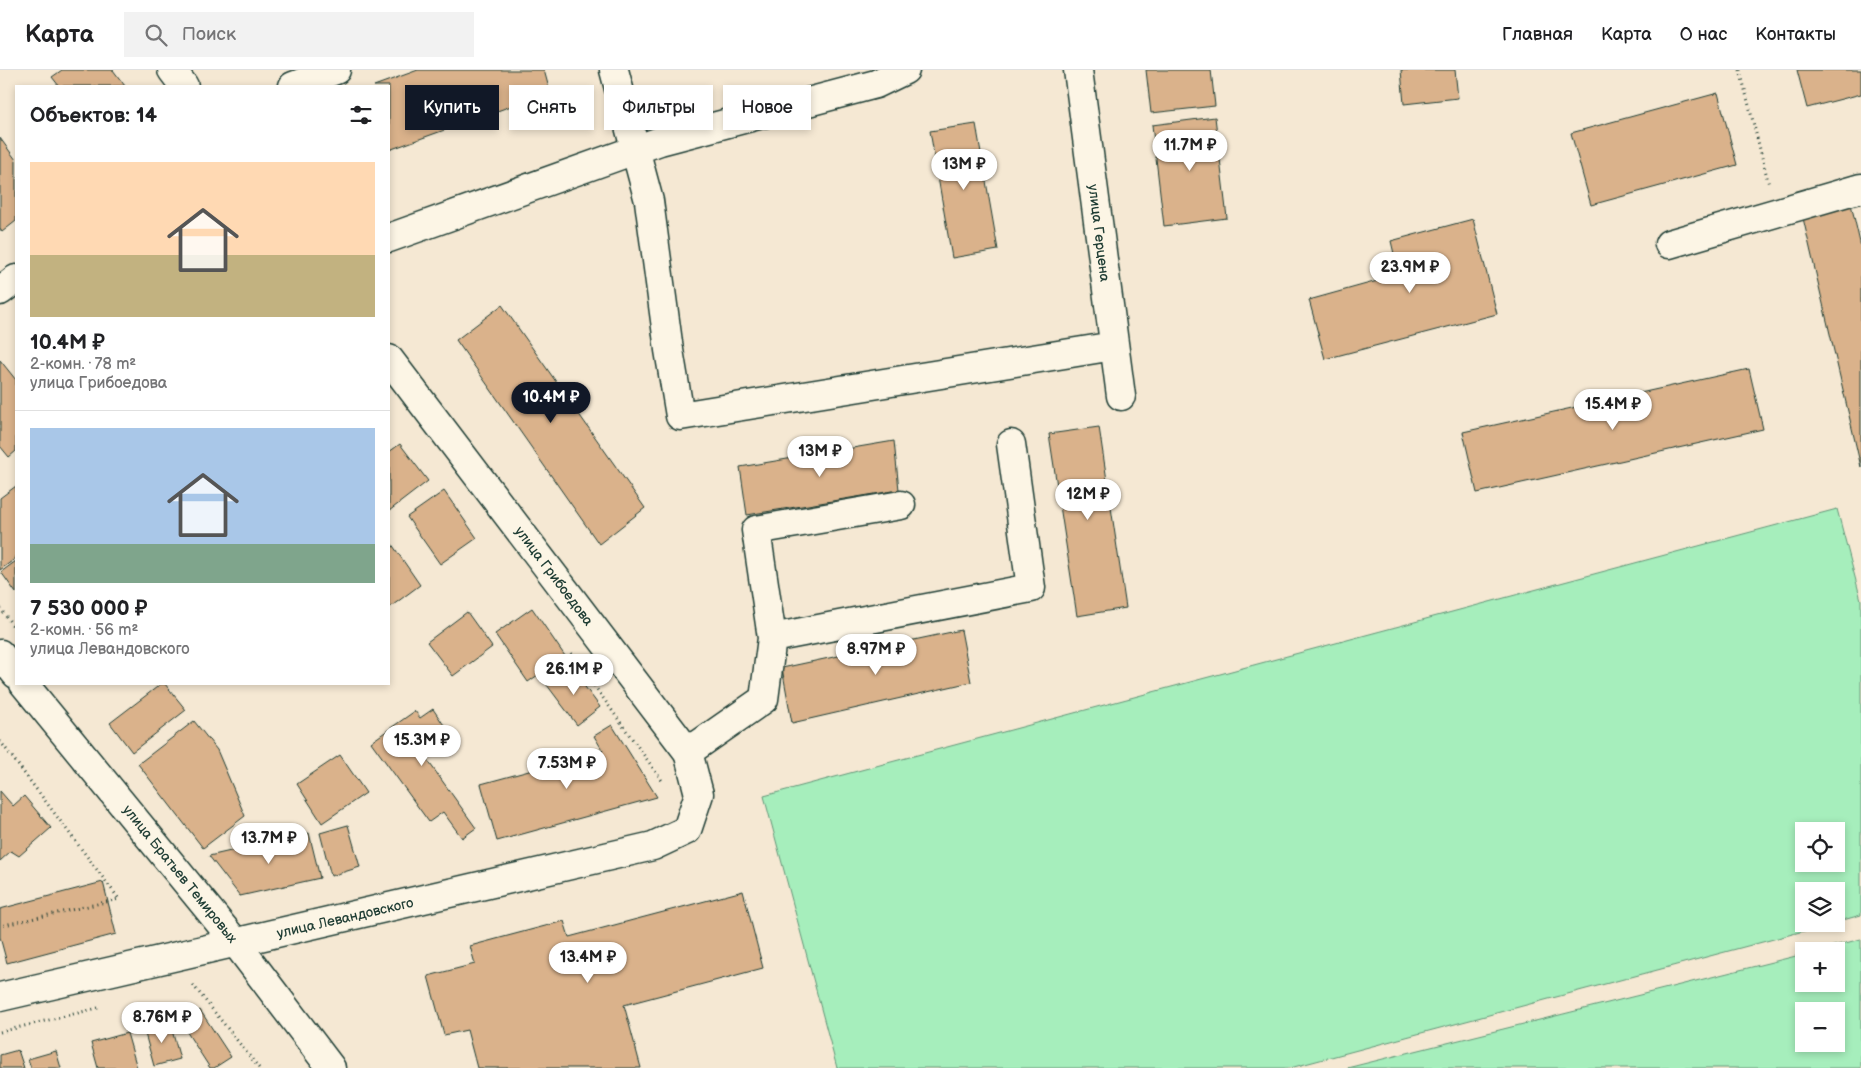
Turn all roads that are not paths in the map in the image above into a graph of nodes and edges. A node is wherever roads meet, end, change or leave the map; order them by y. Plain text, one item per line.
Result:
1 (172, 70) edge
2 (336, 70) edge
3 (614, 70) edge
4 (905, 70) edge
5 (1078, 70) edge
6 (183, 85) edge
7 (296, 85) edge
8 (636, 149) junction
9 (1861, 188) edge
10 (390, 238) edge
11 (1669, 244) dead end
12 (15, 280) edge
13 (0, 290) edge
14 (1114, 346) junction
15 (390, 360) edge
16 (1121, 396) dead end
17 (1011, 444) dead end
18 (901, 505) dead end
19 (772, 638) junction
20 (0, 654) edge
21 (15, 673) edge
22 (25, 685) edge
23 (688, 752) junction
24 (687, 830) joint
25 (236, 943) junction
26 (0, 996) edge
27 (331, 1068) edge

1 - 6 street
2 - 7 street
3 - 8 street
4 - 8 street
5 - 14 street, улица Герцена
8 - 10 street
8 - 14 street
9 - 11 street
12 - 13 street
14 - 16 street, улица Герцена
15 - 23 street, улица Грибоедова
17 - 19 street
18 - 19 street
19 - 23 street
20 - 21 street
22 - 25 street, улица Братьев Темировых
23 - 24 street, улица Грибоедова
24 - 25 street, улица Левандовского
25 - 26 street, улица Левандовского
25 - 27 street, улица Братьев Темировых

